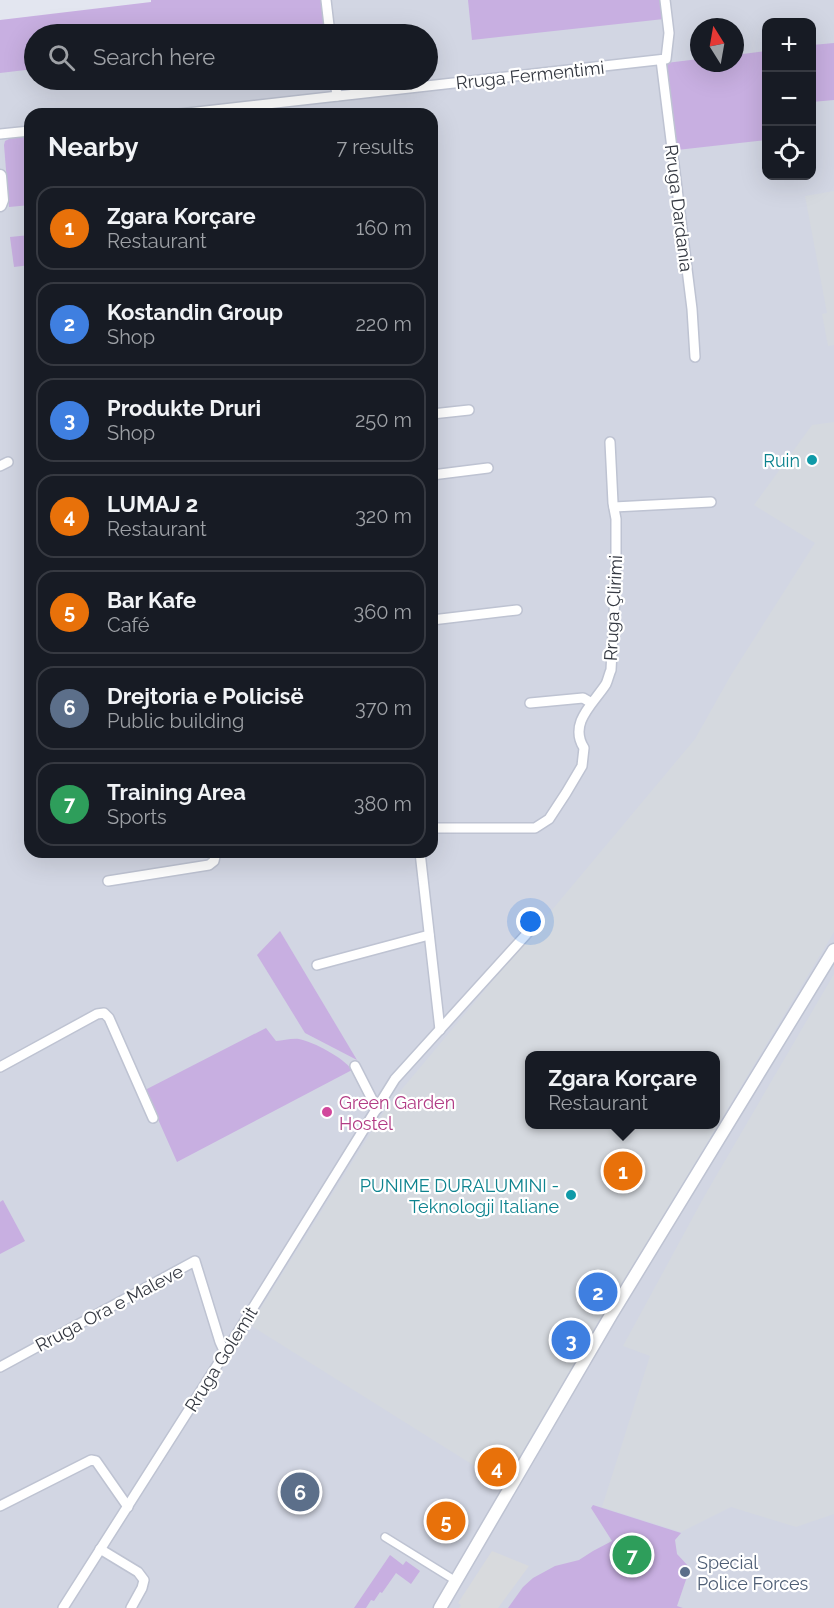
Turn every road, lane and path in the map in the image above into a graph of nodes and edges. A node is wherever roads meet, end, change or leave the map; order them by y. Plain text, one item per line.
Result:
1 (326, 0) edge
2 (665, 0) edge
3 (329, 24) edge
4 (663, 60) junction
5 (438, 85) edge
6 (336, 90) edge
7 (391, 90) edge
8 (337, 96) junction
9 (232, 108) edge
10 (24, 132) edge
11 (0, 134) edge
12 (0, 176) edge
13 (0, 204) edge
14 (695, 357) dead end
15 (469, 410) dead end
16 (438, 413) edge
17 (610, 442) dead end
18 (488, 468) dead end
19 (438, 474) edge
20 (711, 502) dead end
21 (614, 507) junction
22 (517, 610) dead end
23 (438, 619) edge
24 (590, 702) junction
25 (530, 703) dead end
26 (438, 828) edge
27 (215, 858) edge
28 (421, 858) edge
29 (108, 881) dead end
30 (532, 928) dead end
31 (429, 935) junction
32 (834, 950) edge
33 (316, 965) dead end
34 (440, 1030) junction
35 (355, 1066) dead end
36 (0, 1067) edge
37 (377, 1109) junction
38 (153, 1118) dead end
39 (225, 1353) junction
40 (0, 1367) edge
41 (0, 1506) edge
42 (128, 1507) junction
43 (385, 1537) dead end
44 (100, 1549) junction
45 (456, 1581) junction
46 (63, 1608) edge
47 (131, 1608) edge
48 (440, 1608) edge

1 - 3 street
2 - 4 street, Rruga Dardania
4 - 5 street, Rruga Fermentimi
4 - 14 street, Rruga Dardania
6 - 8 street
7 - 8 street, Rruga Fermentimi
8 - 9 street, Rruga Fermentimi
10 - 11 street
12 - 13 street
15 - 16 street
17 - 21 street, Rruga Çlirimi
18 - 19 street
20 - 21 street
21 - 24 street, Rruga Çlirimi
22 - 23 street
24 - 25 street
24 - 26 street, Rruga Çlirimi
27 - 29 street
28 - 31 street
30 - 34 street, Rruga Golemit
31 - 33 street
31 - 34 street
32 - 45 street
34 - 37 street, Rruga Golemit
35 - 37 street
36 - 38 street
37 - 39 street, Rruga Golemit
39 - 40 street, Rruga Ora e Maleve
39 - 42 street, Rruga Golemit
41 - 42 street
42 - 44 street, Rruga Golemit
43 - 45 street
44 - 46 street, Rruga Golemit
44 - 47 street
45 - 48 street

